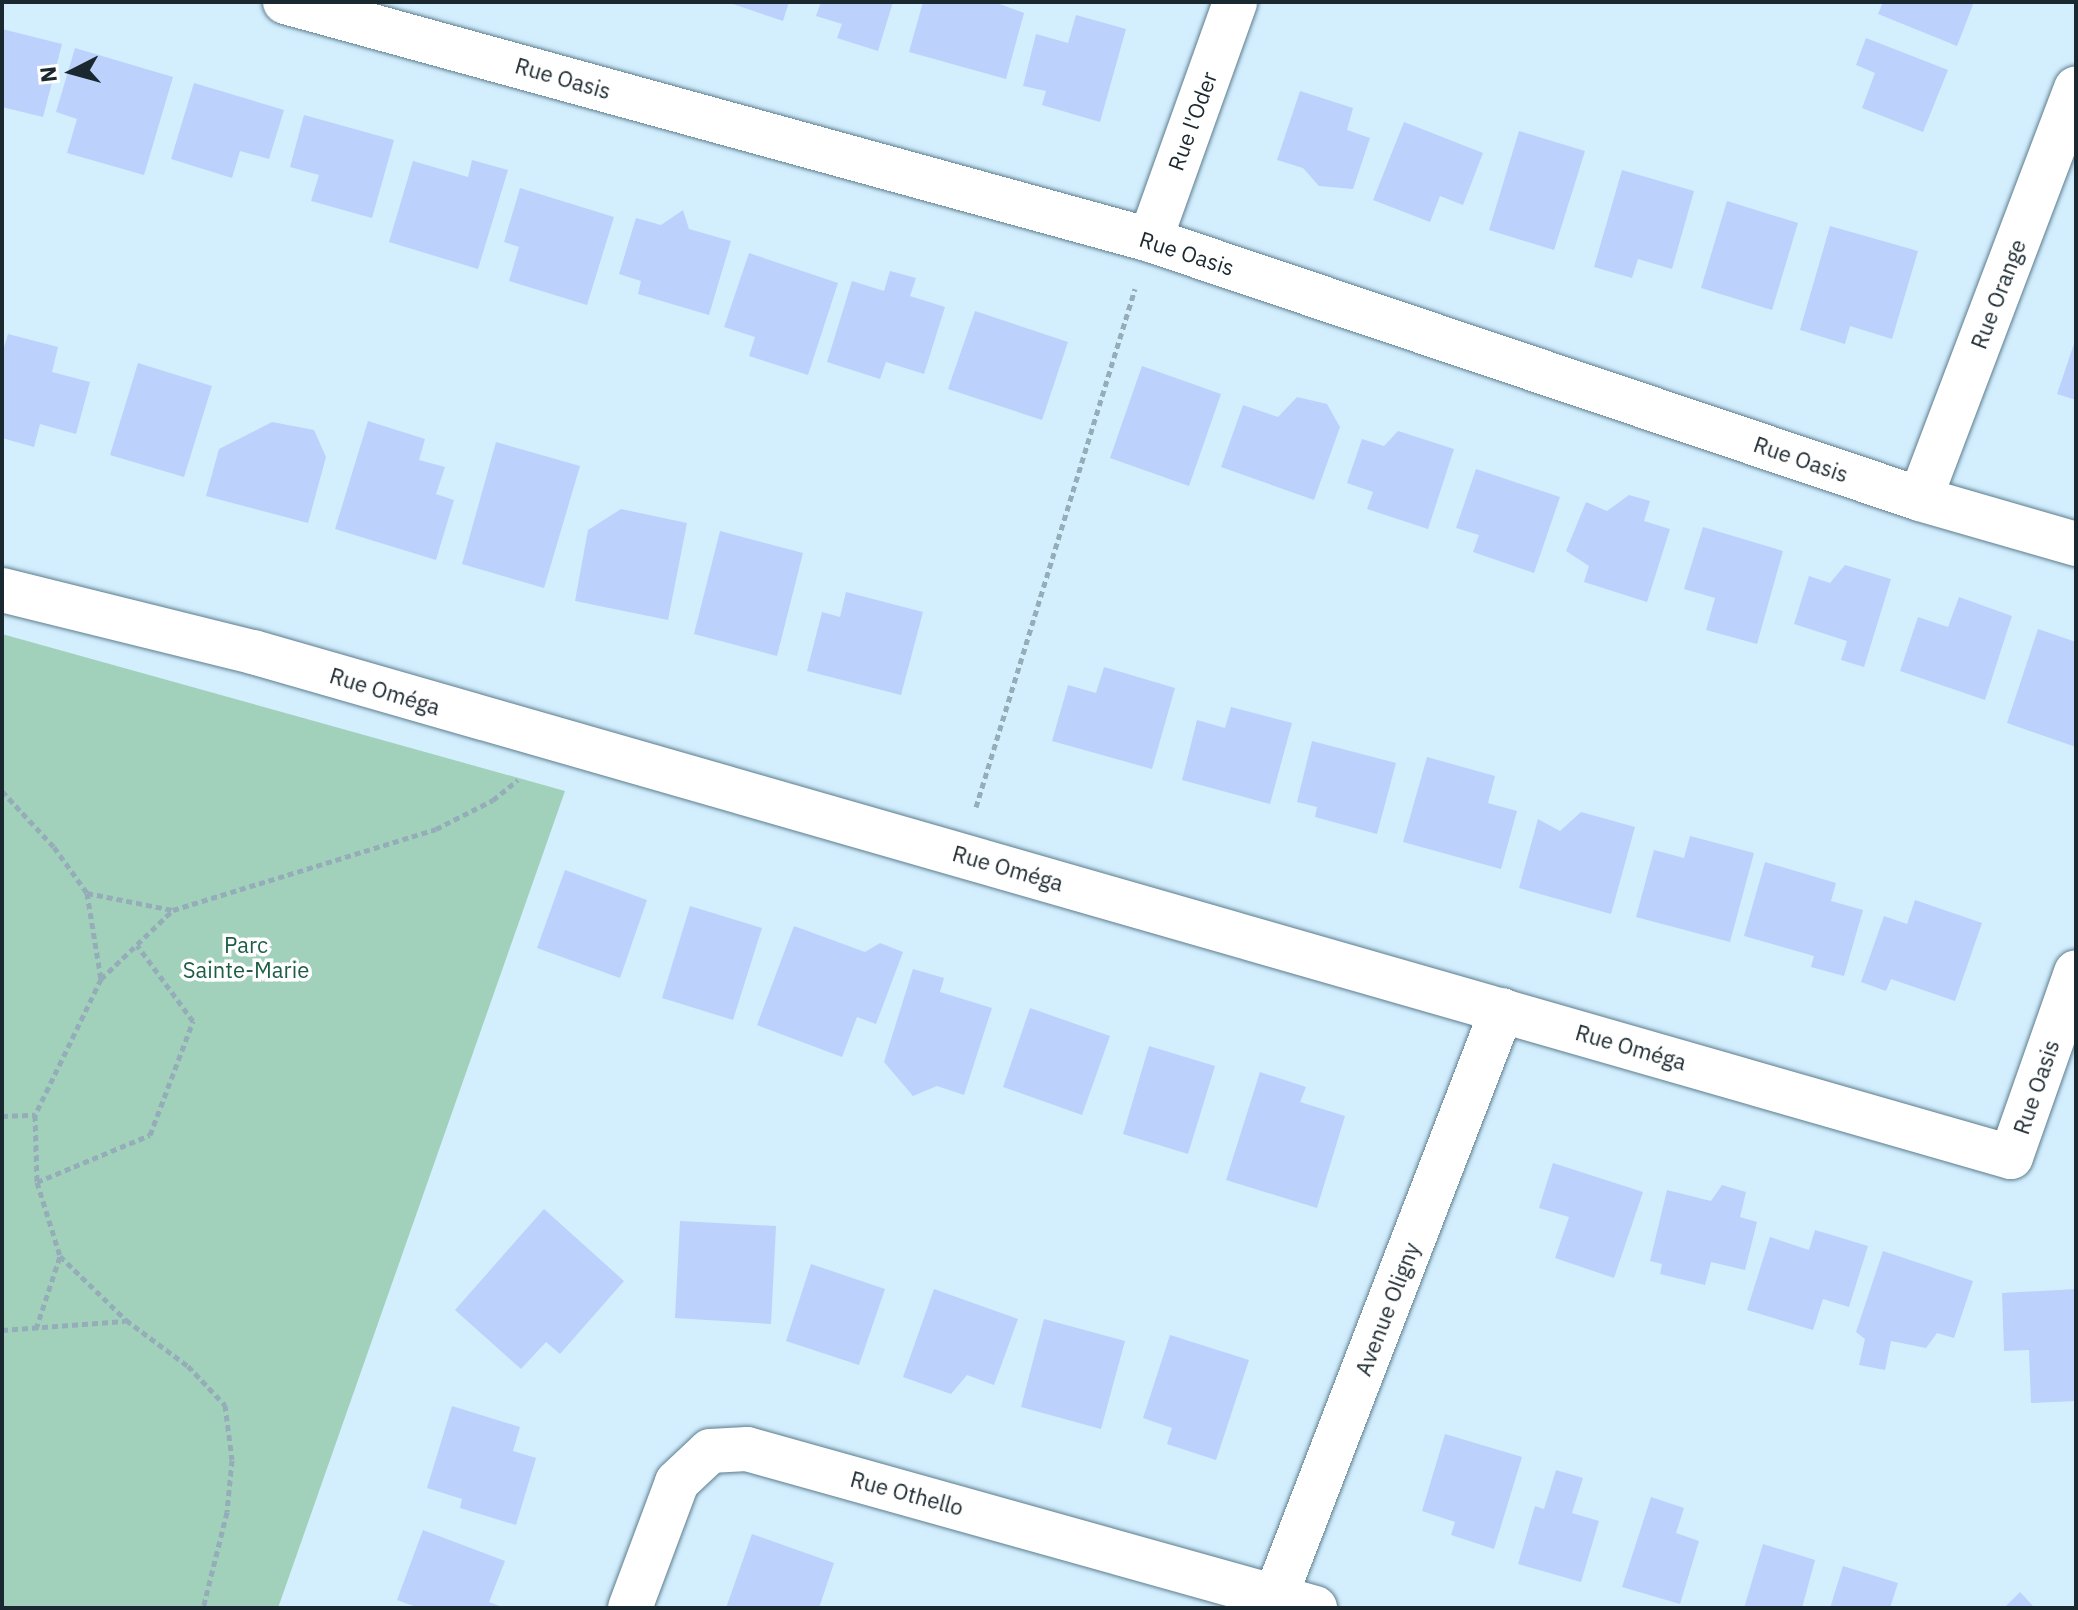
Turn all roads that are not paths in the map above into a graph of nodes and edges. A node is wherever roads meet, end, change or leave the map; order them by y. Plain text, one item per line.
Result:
1 (285, 2) edge
2 (1235, 2) edge
3 (365, 12) edge
4 (2076, 89) edge
5 (1150, 240) junction
6 (1920, 499) junction
7 (2076, 544) edge
8 (2, 590) edge
9 (2076, 972) edge
10 (1502, 1010) junction
11 (2011, 1157) joint
12 (1287, 1604) edge
13 (630, 1608) edge

1 - 3 street, Rue Oasis
2 - 5 street, Rue l'Oder
3 - 5 street, Rue Oasis
4 - 6 street, Rue Orange
5 - 6 street, Rue Oasis
6 - 7 street, Rue Oasis
8 - 10 street, Rue Oméga
9 - 11 street, Rue Oasis
10 - 11 street, Rue Oméga
10 - 12 street, Avenue Oligny
12 - 13 street, Rue Othello

